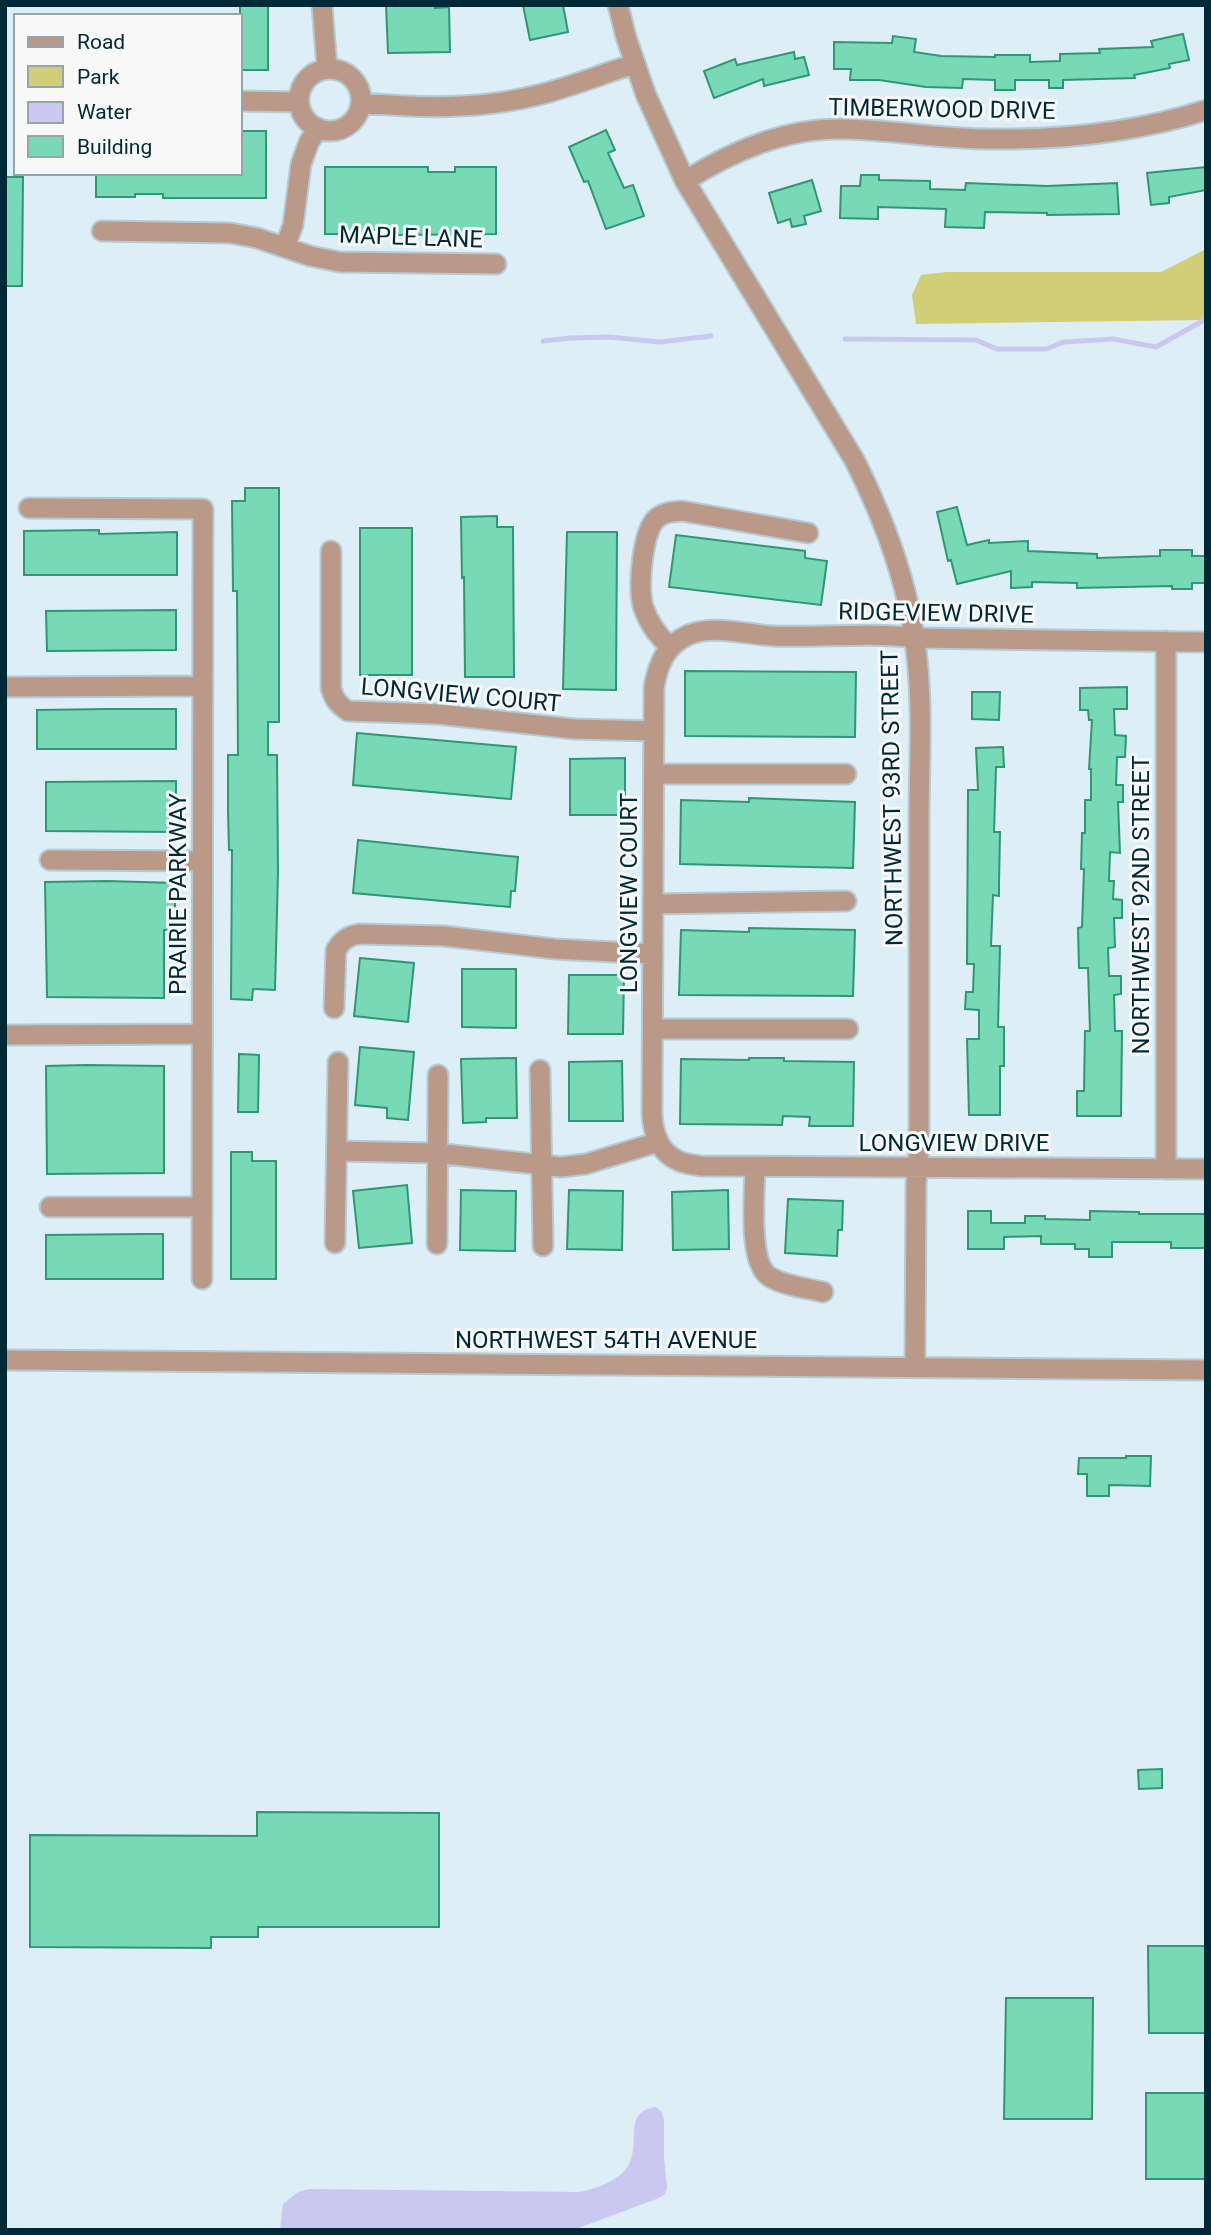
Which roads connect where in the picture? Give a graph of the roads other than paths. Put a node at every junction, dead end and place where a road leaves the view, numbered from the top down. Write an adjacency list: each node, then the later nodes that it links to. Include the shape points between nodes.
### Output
1 (322, 5): 4 (street)
2 (618, 5): 3 (street, NORTHWEST 93RD STREET)
3 (634, 64): 7 (street, via 536,96 491,104); 10 (street, NORTHWEST 93RD STREET)
4 (327, 68): 6 (street, via 303,83); 7 (street, via 338,69 356,81)
5 (242, 101): 6 (street)
6 (299, 102): 9 (street, via 308,122)
7 (362, 103): 9 (street, via 346,127)
8 (1206, 110): 10 (street, TIMBERWOOD DRIVE, via 1127,131 1080,136 990,139 811,131 749,148)
9 (317, 128): 12 (street, via 301,164 293,225)
10 (685, 181): 17 (street, NORTHWEST 93RD STREET, via 875,500 906,594)
11 (102, 231): 12 (street, MAPLE LANE, via 230,233)
12 (285, 247): 13 (street, MAPLE LANE, via 340,262)
13 (496, 264)
14 (29, 508): 21 (street, PRAIRIE PARKWAY, via 203,509)
15 (808, 533): 20 (street, via 682,511 657,517 646,542 641,586 650,623)
16 (331, 551): 23 (street, LONGVIEW COURT, via 331,688 339,705 348,711)
17 (915, 638): 18 (street, RIDGEVIEW DRIVE); 20 (street, RIDGEVIEW DRIVE, via 702,631); 44 (street, NORTHWEST 93RD STREET, via 919,711)
18 (1166, 642): 19 (street, RIDGEVIEW DRIVE); 45 (street, NORTHWEST 92ND STREET)
19 (1206, 642)
20 (670, 647): 23 (street, LONGVIEW COURT, via 657,671)
21 (203, 686): 22 (street); 27 (street, PRAIRIE PARKWAY)
22 (5, 687)
23 (654, 731): 24 (street, LONGVIEW COURT)
24 (654, 774): 25 (street, LONGVIEW COURT); 29 (street, LONGVIEW COURT)
25 (846, 774)
26 (50, 860): 27 (street)
27 (202, 861): 34 (street, PRAIRIE PARKWAY)
28 (846, 901): 29 (street, LONGVIEW COURT)
29 (653, 904): 30 (street, LONGVIEW COURT)
30 (653, 954): 31 (street, LONGVIEW COURT, via 444,936 359,934 341,942 336,950); 32 (street, LONGVIEW COURT)
31 (334, 1007)
32 (653, 1029): 33 (street); 39 (street, LONGVIEW COURT, via 652,1114)
33 (848, 1029)
34 (202, 1034): 35 (street); 48 (street, PRAIRIE PARKWAY)
35 (5, 1035)
36 (338, 1062): 40 (street)
37 (540, 1070): 42 (street)
38 (438, 1075): 41 (street)
39 (658, 1142): 42 (street, via 586,1164); 43 (street, LONGVIEW DRIVE, via 679,1161 701,1166)
40 (337, 1151): 41 (street); 49 (street)
41 (436, 1153): 42 (street); 50 (street)
42 (543, 1165): 51 (street)
43 (755, 1166): 44 (street, LONGVIEW DRIVE); 53 (street, via 755,1248 763,1272 784,1283)
44 (918, 1167): 45 (street, LONGVIEW DRIVE); 55 (street, NORTHWEST 93RD STREET)
45 (1166, 1168): 46 (street, LONGVIEW DRIVE)
46 (1206, 1169)
47 (50, 1207): 48 (street)
48 (202, 1208): 52 (street, PRAIRIE PARKWAY)
49 (335, 1243)
50 (436, 1244)
51 (543, 1246)
52 (202, 1279)
53 (823, 1292)
54 (5, 1360): 55 (street, NORTHWEST 54TH AVENUE)
55 (915, 1366): 56 (street, NORTHWEST 54TH AVENUE)
56 (1206, 1370)

